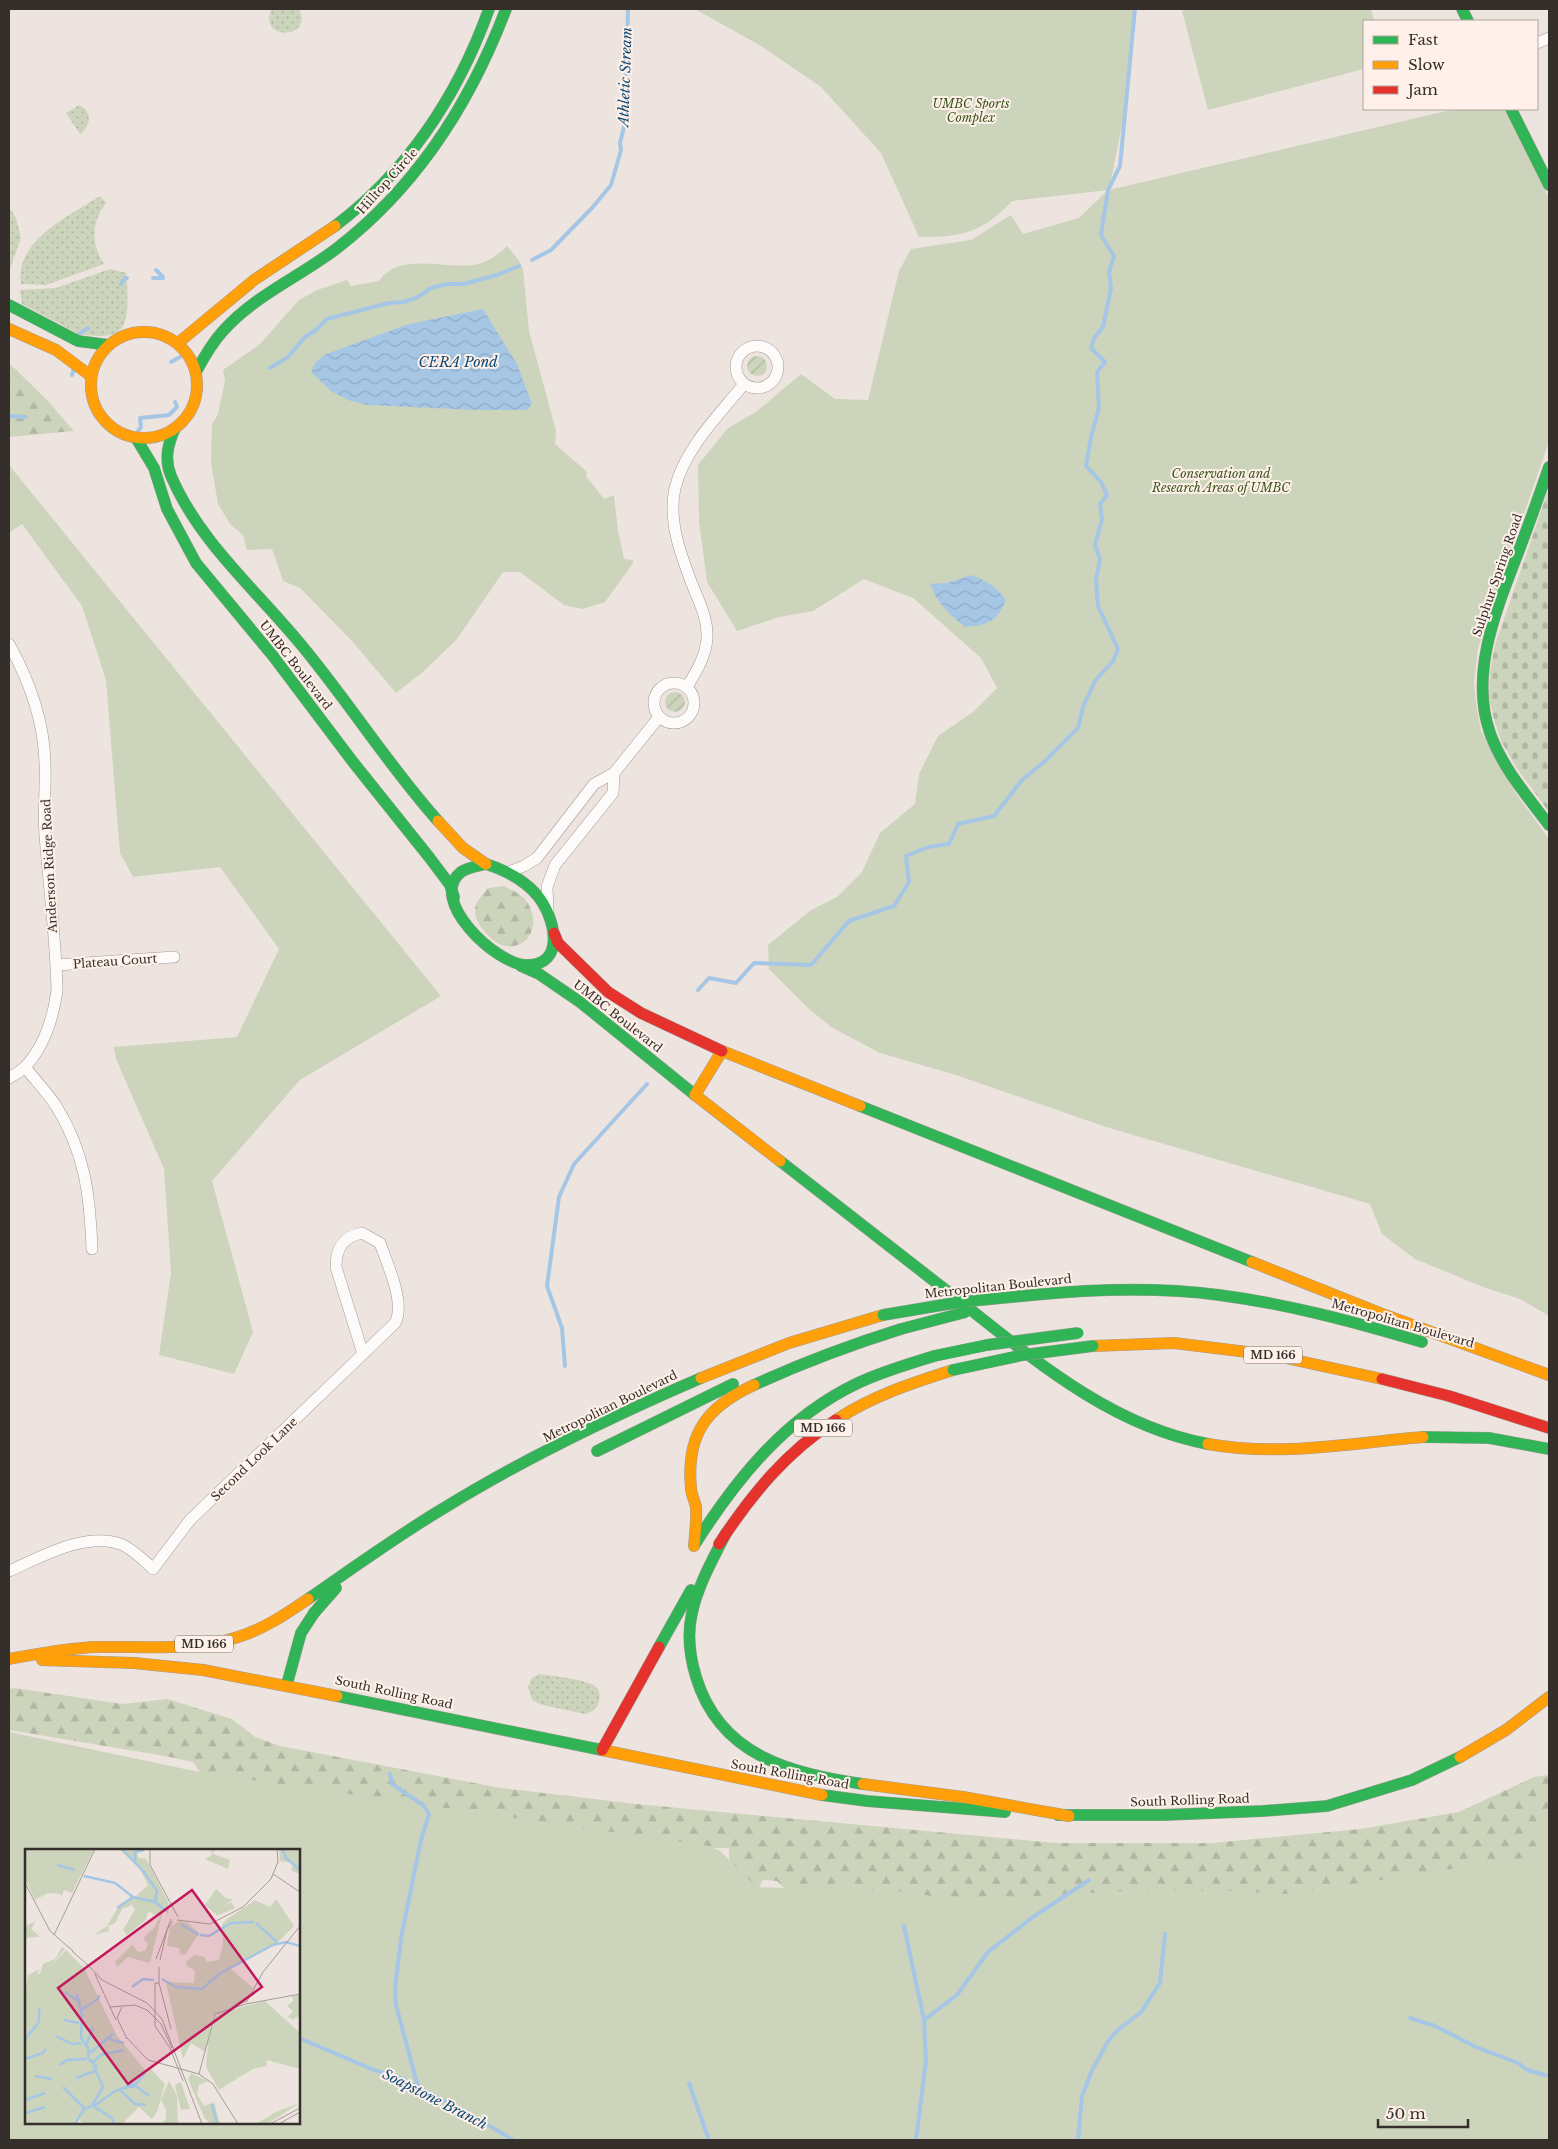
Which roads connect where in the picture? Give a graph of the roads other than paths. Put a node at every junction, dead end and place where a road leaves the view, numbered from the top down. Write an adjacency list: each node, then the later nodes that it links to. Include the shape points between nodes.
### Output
1 (489, 9): 7 (main road, Hilltop Circle, via 460,81 441,114 393,175 342,221 244,287)
2 (506, 9): 9 (main road, Hilltop Circle, via 474,88 453,123 407,183 381,211 335,250 263,296 238,317 212,345)
3 (1512, 110): 4 (main road)
4 (1549, 185)
5 (9, 305): 8 (main road, via 78,341)
6 (9, 329): 10 (main road, via 56,350)
7 (178, 343): 8 (main road, via 160,334 139,331 126,334); 9 (main road, via 190,356)
8 (108, 345): 10 (main road)
9 (196, 372): 12 (main road, via 198,386 194,404)
10 (91, 376): 13 (main road, via 91,393 100,415 121,434)
11 (744, 384): 16 (street, via 700,438 682,469 676,488 672,510 674,529 705,614 707,639 703,656)
12 (175, 428): 13 (main road, via 161,436); 20 (main road, UMBC Boulevard, via 168,446 171,475 186,504 223,558 315,661 423,805 470,854)
13 (136, 438): 22 (main road, UMBC Boulevard, via 154,468 167,509 196,563 429,856)
14 (1549, 467): 19 (main road, Sulphur Spring Road, via 1491,634 1483,669 1482,695 1495,743 1510,771)
15 (9, 644): 26 (street, Anderson Ridge Road, via 32,695 43,738 44,825)
16 (687, 687): 17 (street, via 681,683 667,683 656,692 654,705); 17 (street, via 694,704 689,716 678,723)
17 (660, 717): 18 (street)
18 (614, 773): 21 (street, via 594,784 537,858); 23 (street, via 613,793 554,866 546,887)
19 (1549, 825)
20 (486, 864): 21 (main road); 22 (main road, via 466,868 457,875 453,883)
21 (509, 872): 23 (main road, via 532,889)
22 (454, 897): 27 (main road, via 460,915 483,946 502,959)
23 (548, 912): 24 (main road)
24 (554, 933): 27 (main road, via 554,943 545,960 535,965); 28 (main road, UMBC Boulevard, via 558,943 608,992 642,1013)
25 (174, 957): 26 (street, Plateau Court)
26 (57, 965): 29 (street, Anderson Ridge Road, via 54,1011)
27 (520, 965): 31 (main road, UMBC Boulevard, via 580,1002)
28 (722, 1051): 31 (main road); 38 (main road, UMBC Boulevard, via 1385,1315)
29 (25, 1067): 30 (street, Anderson Ridge Road); 32 (street, via 55,1105 78,1150 90,1203)
30 (9, 1078)
31 (695, 1095): 42 (main road, UMBC Boulevard, via 1052,1373 1098,1404 1139,1424 1175,1437 1255,1450 1451,1436 1494,1438)
32 (92, 1249)
33 (1033, 1295): 34 (main road, bridge); 34 (main road, Metropolitan Boulevard / MD 166, bridge, via 960,1302); 39 (main road, Metropolitan Boulevard / MD 166, via 1077,1290 1176,1291 1278,1304 1377,1329)
34 (892, 1322): 36 (main road, bridge, via 852,1344 750,1387 713,1410 694,1441 690,1460 691,1491 696,1506 694,1546 734,1487 757,1460 809,1414 843,1391 878,1374 934,1356 987,1344); 43 (main road, via 847,1334 799,1353); 45 (main road, Metropolitan Boulevard / MD 166, via 842,1324 643,1403 444,1508)
35 (1156, 1332): 40 (main road, via 1273,1345 1368,1369)
36 (1082, 1333)
37 (363, 1354): 37 (street, Second Look Lane, via 395,1324 400,1305 380,1243 362,1233 351,1235 340,1245 336,1267); 46 (street, Second Look Lane, via 190,1520 153,1569 122,1545 91,1540)
38 (1549, 1375)
39 (1549, 1382)
40 (1449, 1396): 41 (main road, MD 166); 44 (main road, MD 166, bridge, via 1319,1364 1174,1343 1093,1346 996,1358 915,1380 855,1408 822,1428 772,1471)
41 (1549, 1428)
42 (1549, 1449)
43 (597, 1451)
44 (726, 1533): 50 (main road, MD 166); 51 (main road, via 695,1602 690,1624 692,1670 701,1696 716,1719 745,1748 785,1766 854,1782)
45 (375, 1554): 47 (main road, MD 166, via 278,1618 232,1638 189,1646 94,1647 44,1652); 48 (main road, via 334,1589 314,1613 302,1633)
46 (9, 1571)
47 (9, 1660): 48 (main road, South Rolling Road / MD 166, via 170,1664)
48 (287, 1684): 50 (main road, South Rolling Road / MD 166)
49 (1549, 1697): 51 (main road, South Rolling Road, via 1519,1722 1454,1762 1381,1792 1328,1806 1140,1817)
50 (602, 1750): 51 (main road, South Rolling Road, via 744,1781 860,1800)
51 (1069, 1816)

